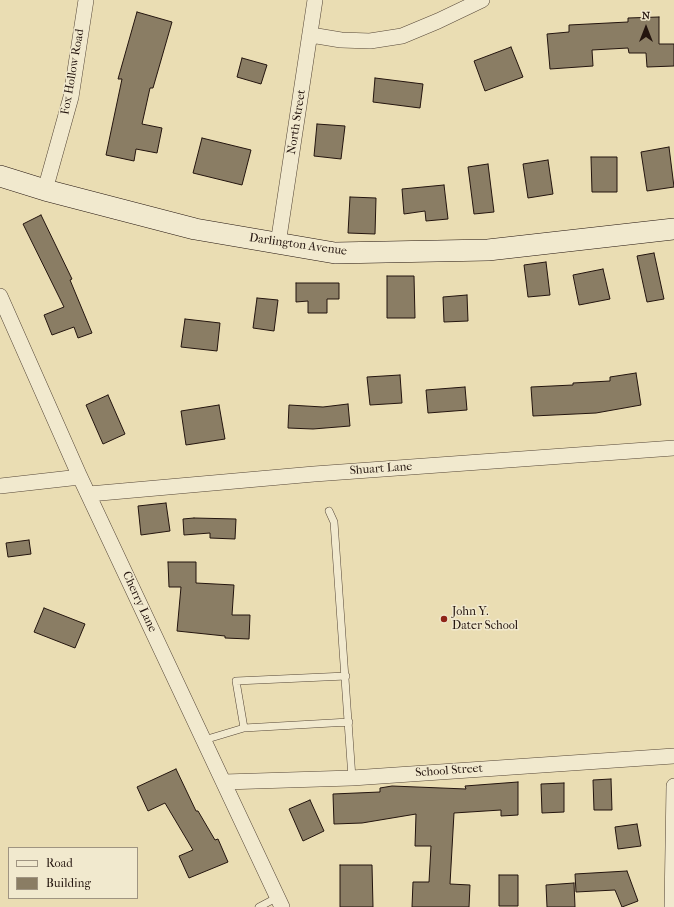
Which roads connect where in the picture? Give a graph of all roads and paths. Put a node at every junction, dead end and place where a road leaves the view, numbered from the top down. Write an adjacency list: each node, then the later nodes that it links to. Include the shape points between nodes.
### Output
1 (86, 0): 6 (street, Fox Hollow Road, via 71,97)
2 (315, 0): 4 (street, North Street)
3 (482, 0): 4 (street, via 402,36 370,41)
4 (311, 35): 8 (street, North Street)
5 (0, 176): 6 (main road, Darlington Avenue)
6 (45, 190): 8 (main road, Darlington Avenue, via 195,229)
7 (674, 229): 8 (main road, Darlington Avenue, via 472,250 335,253)
8 (278, 244)
9 (0, 296): 11 (street, Cherry Lane)
10 (674, 448): 13 (street, Shuart Lane)
11 (80, 477): 12 (street); 13 (street, Cherry Lane)
12 (0, 486)
13 (88, 494): 18 (street, Cherry Lane)
14 (329, 511): 15 (lane, via 334,522)
15 (346, 676): 16 (lane); 17 (lane, via 236,681)
16 (349, 722): 17 (lane); 20 (lane)
17 (244, 728): 18 (lane)
18 (204, 740): 21 (street, Cherry Lane)
19 (674, 756): 20 (street, School Street)
20 (352, 778): 21 (street, School Street)
21 (224, 782): 24 (street, Cherry Lane)
22 (674, 786): 23 (street)
23 (674, 854): 26 (street)
24 (280, 902): 25 (lane)
25 (259, 907)
26 (672, 907)

